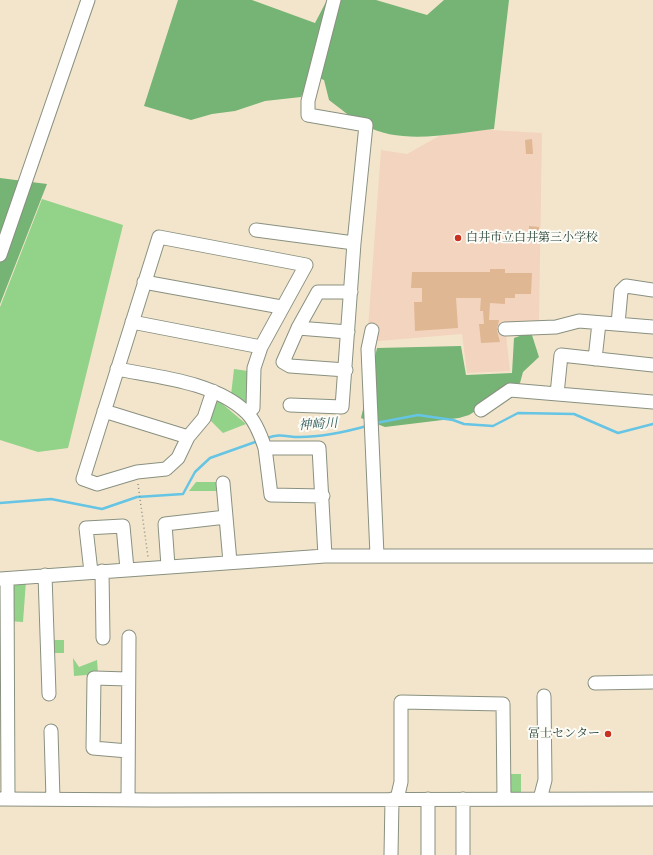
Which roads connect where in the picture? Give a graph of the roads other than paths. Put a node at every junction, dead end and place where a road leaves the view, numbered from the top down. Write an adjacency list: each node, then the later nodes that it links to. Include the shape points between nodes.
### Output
1 (88, 0): 5 (street)
2 (334, 0): 4 (street, via 308,101 308,116 366,125)
3 (256, 230): 4 (street)
4 (354, 243): 8 (street)
5 (0, 255)
6 (144, 282): 9 (street); 9 (street, via 159,237 306,265); 10 (street)
7 (653, 290): 12 (street, via 626,286 621,290)
8 (351, 292): 14 (street, via 318,292); 17 (street)
9 (281, 307): 18 (street)
10 (132, 322): 18 (street); 21 (street)
11 (599, 323): 12 (street); 15 (street, via 579,322 556,328); 19 (street)
12 (618, 324): 13 (street)
13 (653, 327)
14 (298, 328): 17 (street); 22 (street, via 283,362 290,366)
15 (505, 329)
16 (372, 330): 35 (street, via 368,349)
17 (348, 332): 22 (street)
18 (261, 347): 29 (street, via 254,368 253,408)
19 (595, 359): 20 (street); 24 (street, via 561,355)
20 (653, 365)
21 (117, 369): 23 (street); 27 (street)
22 (346, 370): 26 (street, via 342,407)
23 (214, 391): 29 (street); 30 (street, via 204,418)
24 (558, 394): 25 (street); 28 (street, via 510,390)
25 (653, 402)
26 (290, 405)
27 (104, 410): 30 (street); 30 (street, via 83,479 97,484 137,472 166,469 178,458)
28 (481, 410)
29 (248, 413): 31 (street, via 259,430)
30 (188, 438)
31 (265, 448): 33 (street, via 271,496); 33 (street, via 319,448)
32 (223, 483): 34 (street)
33 (323, 496): 36 (street)
34 (226, 517): 38 (street); 39 (street, via 165,524)
35 (377, 555): 36 (street); 37 (street)
36 (325, 556): 38 (street)
37 (653, 556)
38 (230, 562): 39 (street)
39 (168, 566): 40 (street)
40 (127, 569): 41 (street); 41 (street, via 123,526 86,528)
41 (96, 571): 42 (street); 45 (street)
42 (45, 575): 43 (street); 49 (street)
43 (4, 579): 53 (street)
44 (129, 637): 46 (street)
45 (103, 638)
46 (128, 679): 52 (street); 52 (street, via 94,678 93,748)
47 (653, 682): 48 (street)
48 (595, 683)
49 (49, 694)
50 (544, 696): 60 (street, via 545,780)
51 (51, 731): 54 (street)
52 (128, 751): 55 (street)
53 (4, 799): 54 (street)
54 (53, 799): 55 (street)
55 (128, 799): 56 (street)
56 (394, 799): 57 (street); 59 (street, via 401,782 400,699 503,704); 62 (street)
57 (428, 799): 58 (street); 63 (street)
58 (463, 799): 59 (street); 64 (street)
59 (504, 799): 60 (street)
60 (540, 799): 61 (street)
61 (653, 799)
62 (391, 855)
63 (428, 855)
64 (463, 855)

